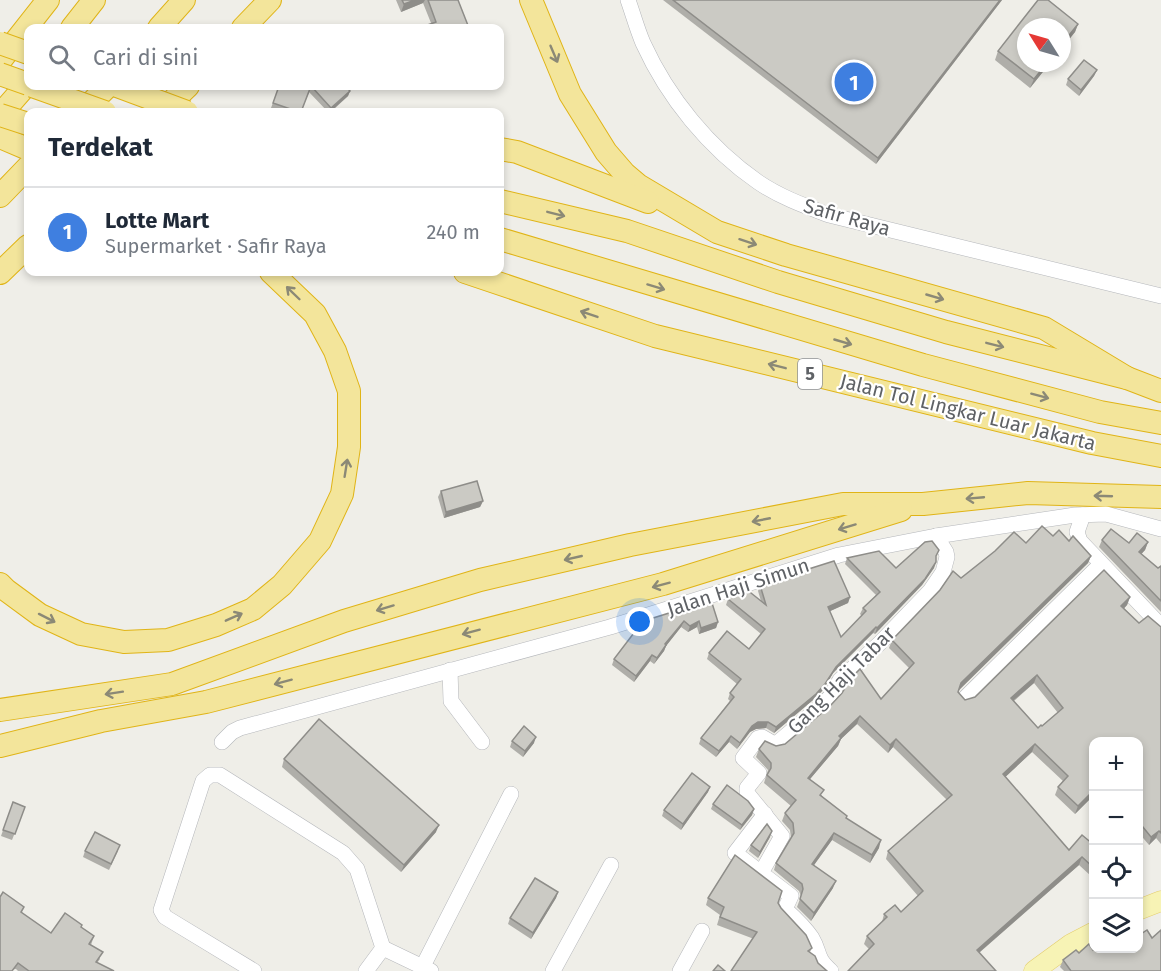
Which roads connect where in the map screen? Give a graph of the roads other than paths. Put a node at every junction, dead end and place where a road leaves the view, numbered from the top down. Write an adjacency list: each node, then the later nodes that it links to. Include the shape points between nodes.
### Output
1 (48, 0): 7 (highway)
2 (94, 0): 8 (highway)
3 (184, 0): 9 (highway)
4 (270, 0): 10 (highway)
5 (531, 0): 34 (highway, one-way to 34, via 570,94 606,152 638,185)
6 (628, 0): 40 (street, Safir Raya, via 643,43 666,84 699,130 759,183 829,215)
7 (29, 24)
8 (75, 24)
9 (163, 24)
10 (247, 24)
11 (24, 30): 14 (highway)
12 (0, 43): 13 (highway, bridge)
13 (24, 52)
14 (0, 61)
15 (0, 74): 16 (highway, bridge)
16 (24, 82)
17 (24, 90): 26 (highway)
18 (46, 90): 23 (highway, bridge)
19 (104, 90): 22 (highway)
20 (128, 90): 25 (highway, bridge)
21 (184, 90): 24 (highway)
22 (86, 108)
23 (94, 108)
24 (165, 108)
25 (176, 108)
26 (0, 115): 27 (highway, bridge)
27 (24, 123)
28 (0, 137): 29 (highway)
29 (24, 147)
30 (504, 150): 34 (highway, via 527,155)
31 (24, 171): 32 (highway)
32 (0, 196)
33 (504, 202): 41 (highway, one-way to 41, via 627,231 778,282 946,332)
34 (694, 220): 41 (highway, one-way to 41, via 717,232 786,255 1044,328)
35 (504, 240): 43 (highway, Jalan Tol Lingkar Luar Jakarta / 5, one-way to 43, via 922,365 1100,412)
36 (24, 250): 37 (highway)
37 (0, 273)
38 (275, 276): 51 (highway, one-way to 38, via 50,620 81,634 124,642 168,640 216,625 253,609 282,585 320,541 342,494 349,447 349,391 335,351 315,314)
39 (477, 276): 44 (highway, Jalan Tol Lingkar Luar Jakarta / 5, one-way to 39, via 1092,443 655,336)
40 (1161, 296)
41 (1127, 378): 42 (highway)
42 (1161, 390)
43 (1161, 423)
44 (1161, 456)
45 (1161, 497): 46 (highway, one-way to 46, via 1028,494)
46 (923, 504): 55 (highway, one-way to 55, via 843,504 630,545 480,580 367,614 172,684); 58 (highway, one-way to 58, via 663,584 206,702 101,721)
47 (1083, 515): 48 (street, Jalan Haji Simun, via 1106,514); 49 (street, Jalan Haji Simun); 50 (street, via 1077,537)
48 (1161, 529)
49 (936, 536): 53 (street, Jalan Haji Simun, via 839,555 610,627); 60 (street, Gang Haji Tabar, via 947,557 943,572 930,591 840,680 820,707 776,744 759,738 744,755 744,760 759,773 747,794)
50 (1101, 564): 52 (street); 54 (street)
51 (0, 584)
52 (1161, 626)
53 (450, 670): 56 (street, Jalan Haji Simun, via 240,728); 57 (street, via 451,701)
54 (965, 698)
55 (0, 710)
56 (222, 742)
57 (482, 742)
58 (0, 746)
59 (511, 794): 69 (street)
60 (765, 814): 62 (street, Gang Haji Tabar, via 782,836); 62 (street, via 735,853)
61 (611, 865): 72 (street)
62 (761, 873): 68 (street, via 791,896 782,910 803,925)
63 (1161, 901): 64 (main road)
64 (1143, 908)
65 (702, 932): 73 (street)
66 (1089, 935): 74 (main road)
67 (383, 948): 69 (street); 70 (street, via 352,862 213,774 203,781 160,910 165,917); 71 (street)
68 (826, 967)
69 (426, 969)
70 (254, 971)
71 (366, 971)
72 (553, 971)
73 (680, 971)
74 (1034, 971)

